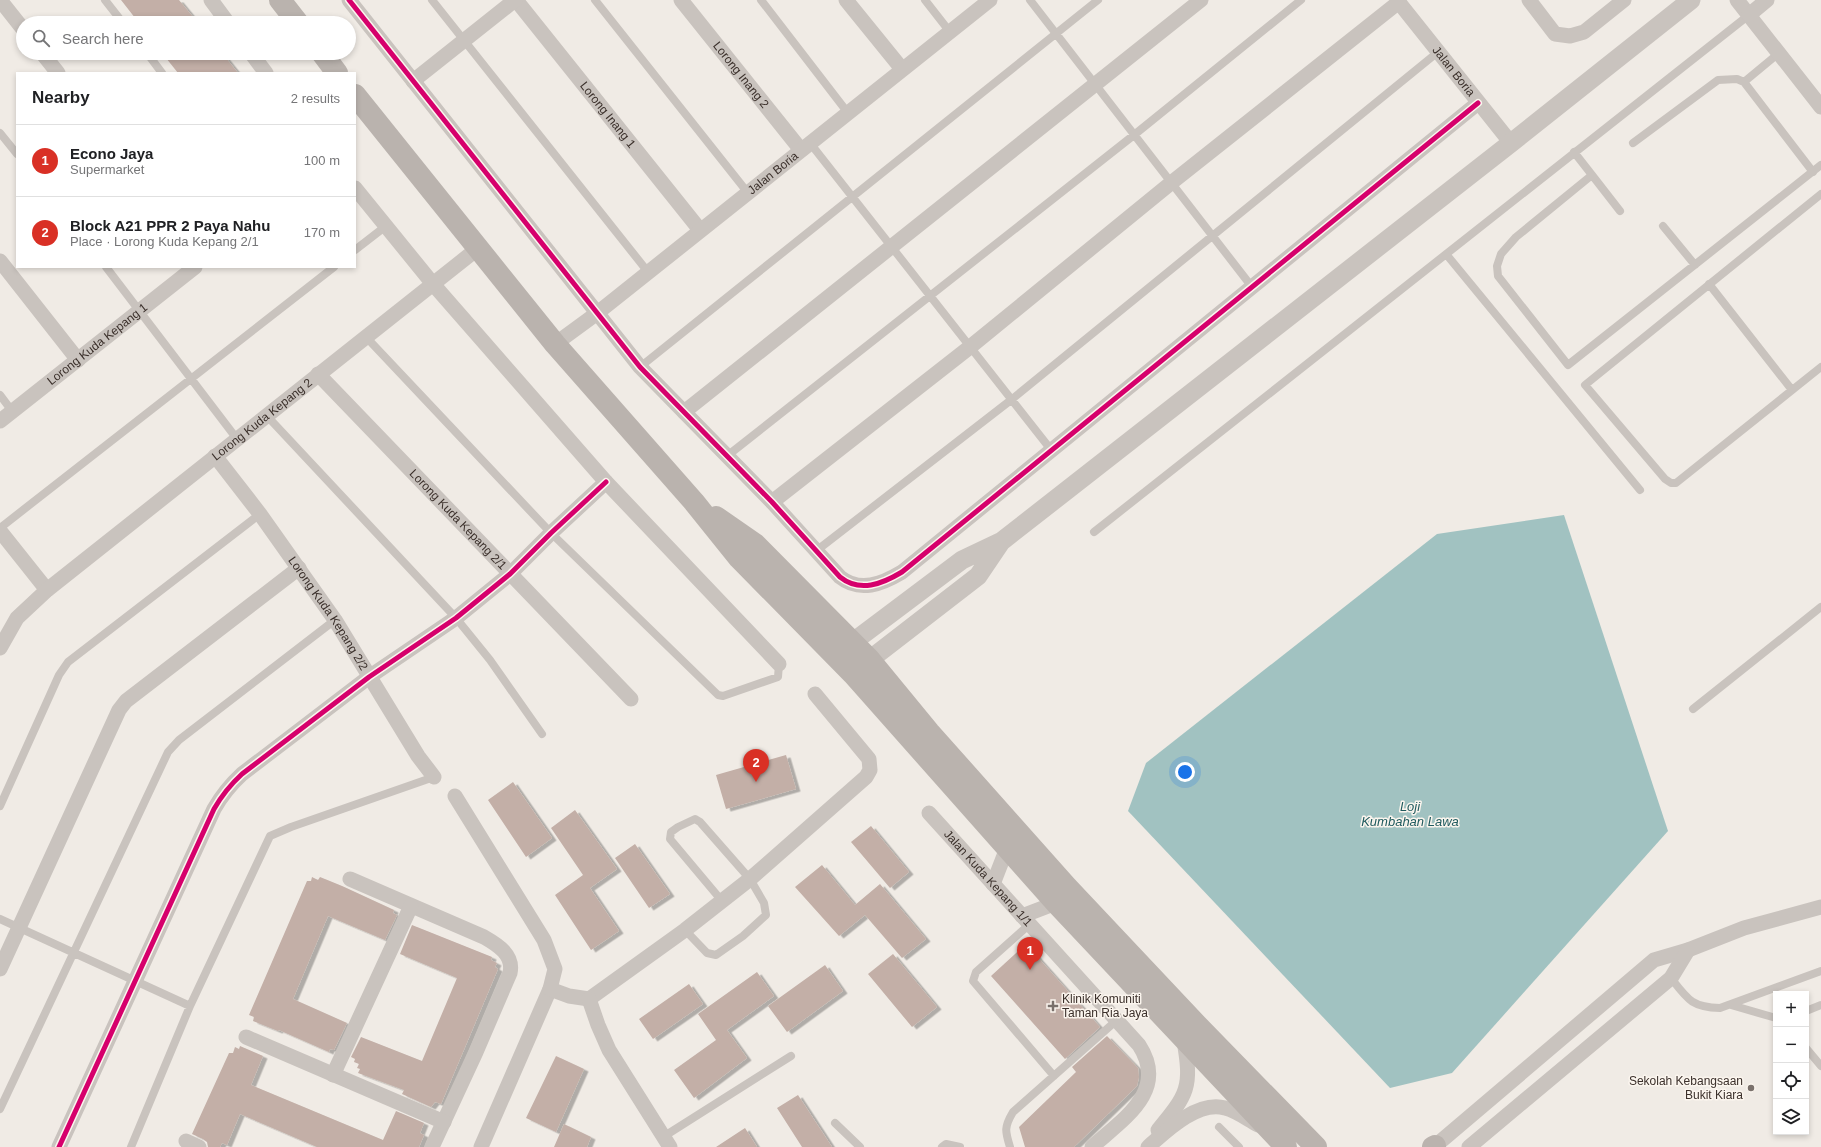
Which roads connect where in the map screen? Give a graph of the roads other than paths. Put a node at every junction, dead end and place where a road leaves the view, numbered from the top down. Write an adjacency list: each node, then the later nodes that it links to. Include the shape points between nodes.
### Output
1 (0, 0): 28 (street)
2 (105, 0): 25 (lane)
3 (211, 0): 26 (street)
4 (280, 0): 27 (main road)
5 (349, 0): 43 (street)
6 (432, 0): 31 (lane)
7 (515, 0): 31 (street); 68 (street, Lorong Inang 1)
8 (595, 0): 62 (lane)
9 (681, 0): 54 (street, Lorong Inang 2)
10 (761, 0): 49 (lane)
11 (846, 0): 38 (street)
12 (925, 0): 29 (lane)
13 (990, 0): 29 (street, Jalan Boria)
14 (1030, 0): 30 (lane)
15 (1098, 0): 30 (lane)
16 (1201, 0): 45 (street)
17 (1301, 0): 51 (lane)
18 (1529, 0): 23 (street, via 1555,34 1570,36 1584,32)
19 (1691, 0): 52 (street)
20 (1737, 0): 24 (street)
21 (1767, 0): 24 (street)
22 (1398, 1): 32 (street, Jalan Boria); 60 (street)
23 (1615, 3)
24 (1748, 14): 33 (street); 55 (lane)
25 (118, 16)
26 (223, 16)
27 (293, 16)
28 (16, 20)
29 (950, 32): 38 (street, Jalan Boria)
30 (1056, 34): 45 (lane); 64 (lane)
31 (464, 41): 43 (street); 79 (lane)
32 (1438, 52): 47 (street, Jalan Boria); 69 (lane)
33 (1779, 53): 44 (lane); 48 (street)
34 (48, 60): 39 (street)
35 (152, 60): 40 (lane)
36 (256, 60): 41 (street)
37 (328, 60): 42 (main road)
38 (902, 70): 49 (street, Jalan Boria)
39 (57, 72)
40 (161, 72)
41 (265, 72)
42 (337, 72)
43 (413, 81): 85 (street)
44 (1744, 82): 53 (lane, via 1737,79 1718,80); 58 (lane)
45 (1095, 85): 51 (lane); 70 (street)
46 (356, 96): 72 (main road)
47 (1478, 103): 52 (street, Jalan Boria); 82 (street)
48 (1821, 107)
49 (848, 113): 54 (street, Jalan Boria)
50 (0, 133): 56 (lane)
51 (1134, 135): 60 (lane); 83 (lane)
52 (1511, 143): 112 (street)
53 (1633, 143)
54 (806, 147): 62 (street, Jalan Boria); 64 (lane)
55 (1574, 152): 59 (lane); 73 (lane)
56 (16, 153)
57 (1821, 166): 58 (lane)
58 (1812, 172): 75 (lane)
59 (1592, 175): 65 (lane); 75 (lane, via 1516,236 1501,254 1498,266 1498,276 1568,365)
60 (1171, 183): 69 (lane); 88 (street)
61 (356, 189): 66 (street)
62 (748, 193): 68 (street, Jalan Boria)
63 (1821, 194): 81 (lane)
64 (852, 196): 70 (lane); 90 (lane)
65 (1620, 211)
66 (386, 226): 71 (lane); 80 (street)
67 (1663, 226): 75 (lane)
68 (700, 230): 79 (street, Jalan Boria)
69 (1213, 236): 82 (lane); 96 (lane)
70 (892, 247): 83 (lane); 98 (street)
71 (356, 249)
72 (477, 249): 80 (street, Lorong Kuda Kepang 2); 87 (main road)
73 (1446, 254): 106 (lane); 110 (lane)
74 (0, 261): 89 (street)
75 (1695, 265)
76 (107, 268): 84 (lane)
77 (194, 268): 84 (street, Lorong Kuda Kepang 1)
78 (333, 268): 93 (lane)
79 (648, 272): 85 (street, Jalan Boria)
80 (433, 284): 86 (street, Lorong Kuda Kepang 2); 105 (street)
81 (1709, 284): 94 (lane); 94 (lane, via 1585,385 1671,483 1676,483)
82 (1252, 287): 102 (street)
83 (930, 296): 88 (lane); 104 (lane)
84 (140, 310): 89 (street, Lorong Kuda Kepang 1); 93 (lane)
85 (596, 314): 87 (street, Jalan Boria); 90 (street)
86 (366, 337): 92 (street, Lorong Kuda Kepang 2); 111 (lane)
87 (555, 344): 121 (main road, via 694,502 755,544)
88 (970, 347): 96 (lane); 107 (street)
89 (78, 360): 97 (street, Lorong Kuda Kepang 1)
90 (640, 367): 98 (street)
91 (1821, 367): 94 (lane)
92 (318, 374): 99 (street, Lorong Kuda Kepang 2); 115 (street, Lorong Kuda Kepang 2/1)
93 (191, 379): 101 (lane); 109 (lane)
94 (1792, 390)
95 (0, 395): 97 (lane)
96 (1011, 400): 102 (lane); 113 (lane)
97 (12, 411): 100 (street, Lorong Kuda Kepang 1)
98 (684, 412): 104 (street)
99 (267, 416): 101 (street, Lorong Kuda Kepang 2); 118 (lane)
100 (0, 421)
101 (237, 439): 103 (street, Lorong Kuda Kepang 2)
102 (1052, 451): 113 (street, via 893,578 865,586 848,584)
103 (215, 456): 108 (street, Lorong Kuda Kepang 2/2); 116 (street, Lorong Kuda Kepang 2)
104 (727, 456): 107 (street)
105 (606, 482): 111 (street); 123 (street)
106 (1640, 490)
107 (772, 502): 113 (street)
108 (260, 514): 114 (street, Lorong Kuda Kepang 2/2); 132 (lane, via 68,662 59,674)
109 (0, 530): 116 (street)
110 (1094, 532)
111 (551, 533): 115 (street); 123 (lane, via 718,696 778,677)
112 (1002, 541): 121 (street, via 962,560); 122 (street, via 978,576)
113 (816, 551)
114 (299, 568): 119 (street, Lorong Kuda Kepang 2/2); 144 (street, via 126,701 119,710)
115 (510, 574): 118 (street); 127 (street, Lorong Kuda Kepang 2/1)
116 (47, 590): 120 (street, Lorong Kuda Kepang 2, via 23,610)
117 (1821, 607): 128 (lane)
118 (456, 618): 125 (street); 129 (lane, via 490,660)
119 (335, 620): 125 (street, Lorong Kuda Kepang 2/2); 147 (lane, via 172,746)
120 (0, 648)
121 (844, 649): 122 (main road); 124 (main road)
122 (869, 659): 124 (street); 185 (main road, via 1067,887)
123 (780, 664)
124 (853, 674): 134 (main road)
125 (369, 677): 130 (street, Lorong Kuda Kepang 2/2); 151 (street, via 242,774 220,797)
126 (815, 694): 136 (street, via 869,759 870,770 866,777)
127 (631, 699)
128 (1693, 709)
129 (542, 734)
130 (434, 777): 156 (lane, via 270,836)
131 (455, 796): 152 (street, via 544,940 555,969)
132 (0, 806)
133 (929, 813): 137 (street, Jalan Kuda Kepang 1/1)
134 (1007, 848): 137 (street); 139 (main road)
135 (350, 879): 140 (street)
136 (750, 879): 138 (street); 138 (lane, via 695,819 671,832 670,838); 145 (lane, via 764,903 766,915 743,936 716,955 707,953)
137 (993, 884): 143 (street, Jalan Kuda Kepang 1/1)
138 (722, 901): 145 (street)
139 (1056, 903): 143 (street); 161 (main road)
140 (411, 906): 165 (street); 168 (street, via 498,945 506,953 511,966)
141 (1821, 907): 146 (street, via 1744,928)
142 (0, 919): 144 (lane)
143 (1026, 920): 159 (street, Jalan Kuda Kepang 1/1); 166 (lane, via 976,972 973,981)
144 (19, 928): 147 (lane); 148 (street)
145 (685, 930): 153 (street)
146 (1688, 950): 150 (street); 186 (street, via 1654,960)
147 (72, 952): 151 (lane); 167 (lane)
148 (0, 969)
149 (1821, 970): 154 (lane)
150 (1671, 978): 154 (lane, via 1693,1003 1703,1007 1720,1008); 187 (street)
151 (135, 981): 156 (lane); 173 (street)
152 (550, 990): 153 (street); 176 (street)
153 (589, 999): 172 (street, via 609,1050)
154 (1732, 1005): 158 (lane)
155 (1821, 1005): 157 (lane)
156 (190, 1006): 174 (lane)
157 (1809, 1010)
158 (1773, 1017)
159 (1116, 1020): 166 (lane); 181 (street, Jalan Kuda Kepang 1/1, via 1145,1054 1150,1078 1144,1096 1134,1109)
160 (246, 1037): 165 (street)
161 (1184, 1041): 171 (main road); 182 (street, via 1188,1062 1186,1090 1179,1105)
162 (1809, 1052): 164 (lane)
163 (791, 1056): 172 (lane)
164 (1821, 1066)
165 (333, 1075): 168 (street)
166 (1054, 1076): 180 (lane, via 1013,1112 1006,1123 1005,1132)
167 (0, 1109)
168 (444, 1122): 175 (street)
169 (835, 1123): 177 (lane)
170 (1219, 1127): 184 (lane)
171 (1281, 1142): 183 (street, via 1235,1111 1210,1106 1189,1115)
172 (665, 1143)
173 (59, 1147)
174 (131, 1147)
175 (432, 1147)
176 (481, 1147)
177 (860, 1147)
178 (942, 1147): 179 (lane, via 946,1144)
179 (960, 1147)
180 (1010, 1147)
181 (1092, 1147)
182 (1143, 1147)
183 (1148, 1147)
184 (1239, 1147)
185 (1316, 1147)
186 (1434, 1147)
187 (1468, 1147)

